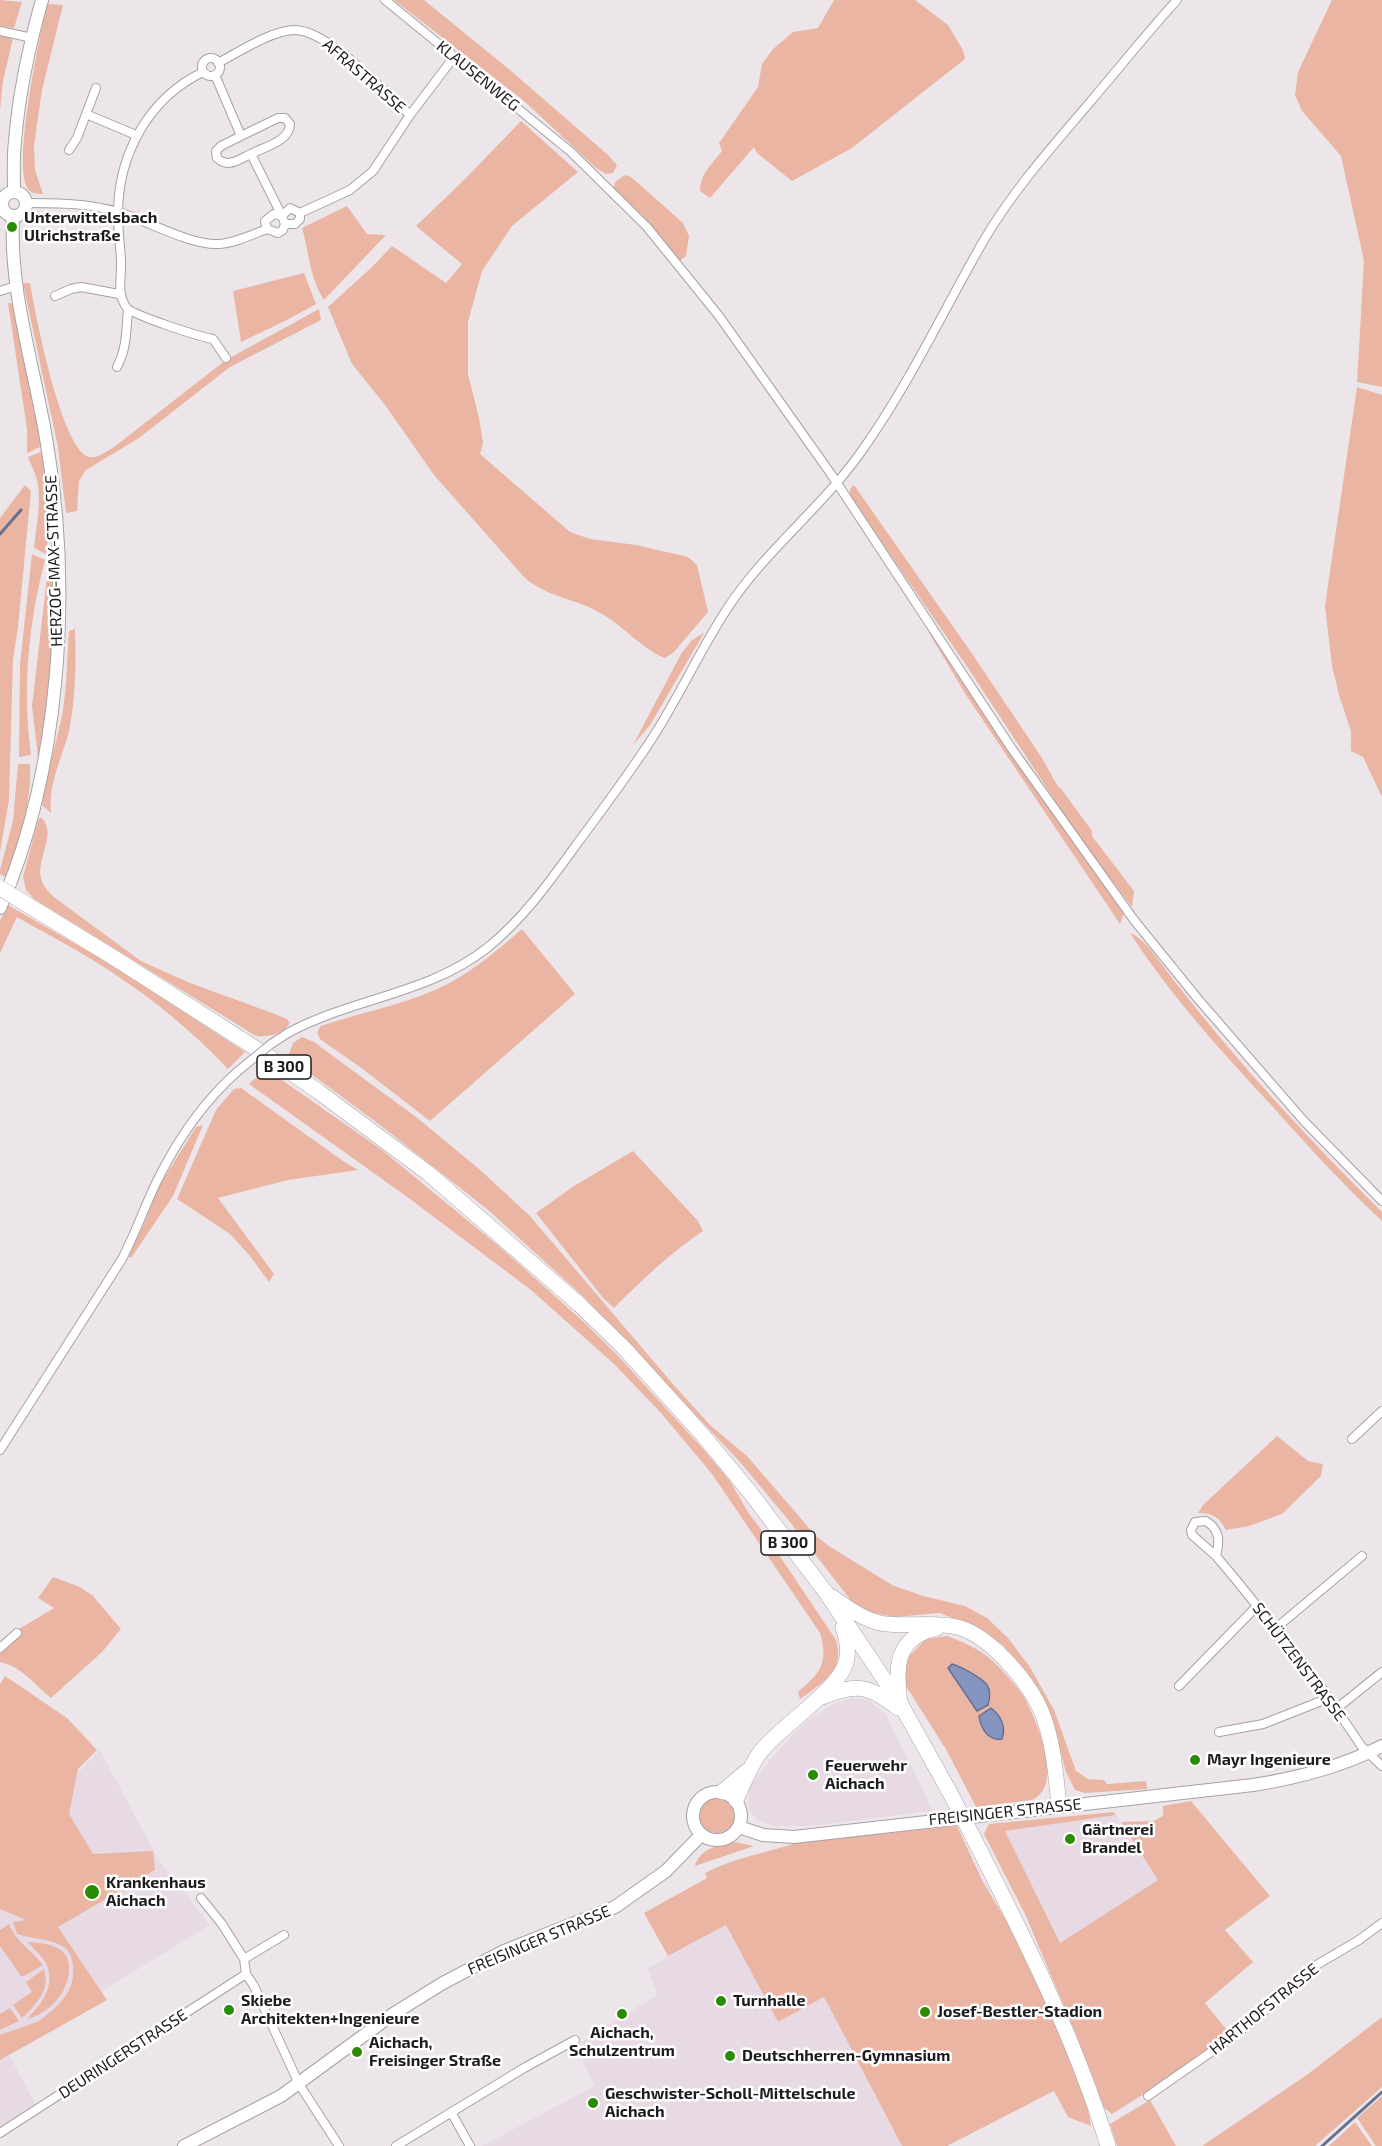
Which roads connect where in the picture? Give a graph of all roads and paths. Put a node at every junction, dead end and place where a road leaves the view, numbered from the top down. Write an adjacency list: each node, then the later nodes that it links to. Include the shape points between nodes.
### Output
1 (42, 0): 5 (main road)
2 (385, 0): 6 (street, KLAUSENWEG)
3 (1177, 0): 32 (street, via 1048,150 1005,207 921,358 861,453)
4 (0, 31): 5 (street)
5 (32, 38): 17 (main road, via 15,142)
6 (454, 57): 12 (street); 32 (street, KLAUSENWEG, via 571,152 647,227 719,316)
7 (219, 63): 8 (street, AFRASTRASSE, via 211,58 206,60); 9 (street); 12 (street, AFRASTRASSE, via 279,33 308,32 333,46)
8 (202, 72): 9 (street); 13 (street, AFRASTRASSE, via 166,96)
9 (215, 75): 14 (street)
10 (96, 88): 11 (street)
11 (86, 114): 13 (street); 15 (street)
12 (410, 115): 21 (street, via 363,181)
13 (136, 135): 20 (street, AFRASTRASSE)
14 (241, 136): 16 (street, via 221,146 216,151 217,158 230,164); 16 (street, via 278,118 285,118 290,124 286,137)
15 (69, 150)
16 (251, 154): 23 (street)
17 (14, 192): 18 (main road); 19 (main road, via 23,196)
18 (1, 203): 22 (main road, via 4,211)
19 (26, 203): 20 (street, via 94,206); 22 (main road, via 21,214)
20 (118, 212): 24 (street, via 202,243 236,241); 27 (street, AFRASTRASSE, via 122,278)
21 (300, 213): 23 (street, via 290,208); 23 (street, via 295,224)
22 (13, 216): 25 (main road, HERZOG-MAX-STRASSE)
23 (283, 220): 24 (street, via 283,230 278,233); 24 (street, via 274,214 266,220)
24 (267, 229)
25 (16, 286): 26 (street); 34 (main road, HERZOG-MAX-STRASSE, via 48,447 55,502 59,603 53,707 39,785 12,881)
26 (0, 291)
27 (119, 294): 28 (street, via 81,287); 29 (street)
28 (55, 296)
29 (128, 310): 30 (street, via 182,332 213,339); 31 (street, via 127,339)
30 (226, 358)
31 (117, 367)
32 (837, 483): 35 (street, KLAUSENWEG, via 1012,749 1134,920 1303,1120); 38 (street, bridge, via 741,588 639,759 555,874 508,930 468,961 433,980 343,1009 288,1033 238,1071 214,1096 180,1142 122,1259)
33 (0, 888): 41 (highway, B 300, bridge, via 266,1055 374,1132 480,1217 624,1348 749,1491)
34 (0, 908)
35 (1382, 1201)
36 (1382, 1411): 37 (street)
37 (1352, 1440)
38 (0, 1450)
39 (1216, 1556): 42 (street, SCHÜTZENSTRASSE)
40 (1362, 1556): 45 (street)
41 (827, 1594): 43 (highway, B 300); 44 (highway, via 882,1624)
42 (1257, 1606): 45 (street, SCHÜTZENSTRASSE); 49 (street)
43 (840, 1615): 51 (highway, via 848,1647 846,1663 837,1679); 52 (highway, B 300)
44 (949, 1626): 52 (highway, via 921,1633 898,1660); 61 (highway, via 976,1636 998,1652 1039,1706 1053,1749)
45 (1276, 1628): 50 (street, SCHÜTZENSTRASSE)
46 (17, 1633): 47 (street)
47 (0, 1648)
48 (1382, 1672): 53 (street)
49 (1179, 1686)
50 (1329, 1698): 53 (street, SCHÜTZENSTRASSE); 54 (street, via 1263,1724)
51 (816, 1700): 52 (highway, via 849,1688 864,1688); 58 (highway, via 775,1735)
52 (904, 1709): 74 (highway, B 300, bridge, via 1016,1920 1070,2041)
53 (1336, 1709): 56 (street, SCHÜTZENSTRASSE)
54 (1219, 1732)
55 (1382, 1746): 56 (main road, FREISINGER STRASSE)
56 (1368, 1753): 57 (street, SCHÜTZENSTRASSE); 61 (main road, FREISINGER STRASSE, via 1326,1770 1253,1785)
57 (1382, 1766)
58 (749, 1769): 59 (highway); 60 (highway)
59 (722, 1792): 60 (main road); 63 (main road, via 706,1794 696,1804 693,1819)
60 (736, 1800): 62 (main road, via 742,1814)
61 (1059, 1806): 62 (main road, FREISINGER STRASSE, via 795,1836 763,1835)
62 (739, 1827): 63 (main road, via 723,1840)
63 (702, 1834): 70 (main road, FREISINGER STRASSE, via 666,1871 623,1902 504,1952 443,1983 393,2014)
64 (201, 1899): 67 (street)
65 (1382, 1923): 71 (street, HARTHOFSTRASSE, via 1308,1970 1234,2036)
66 (284, 1935): 67 (street)
67 (244, 1959): 68 (street)
68 (246, 1974): 70 (street); 73 (street, DEURINGERSTRASSE)
69 (575, 2040): 72 (street)
70 (299, 2084): 75 (main road, FREISINGER STRASSE); 76 (street)
71 (1148, 2096)
72 (452, 2112): 77 (street); 78 (street)
73 (0, 2133)
74 (1108, 2144)
75 (184, 2146)
76 (339, 2146)
77 (396, 2146)
78 (470, 2146)

